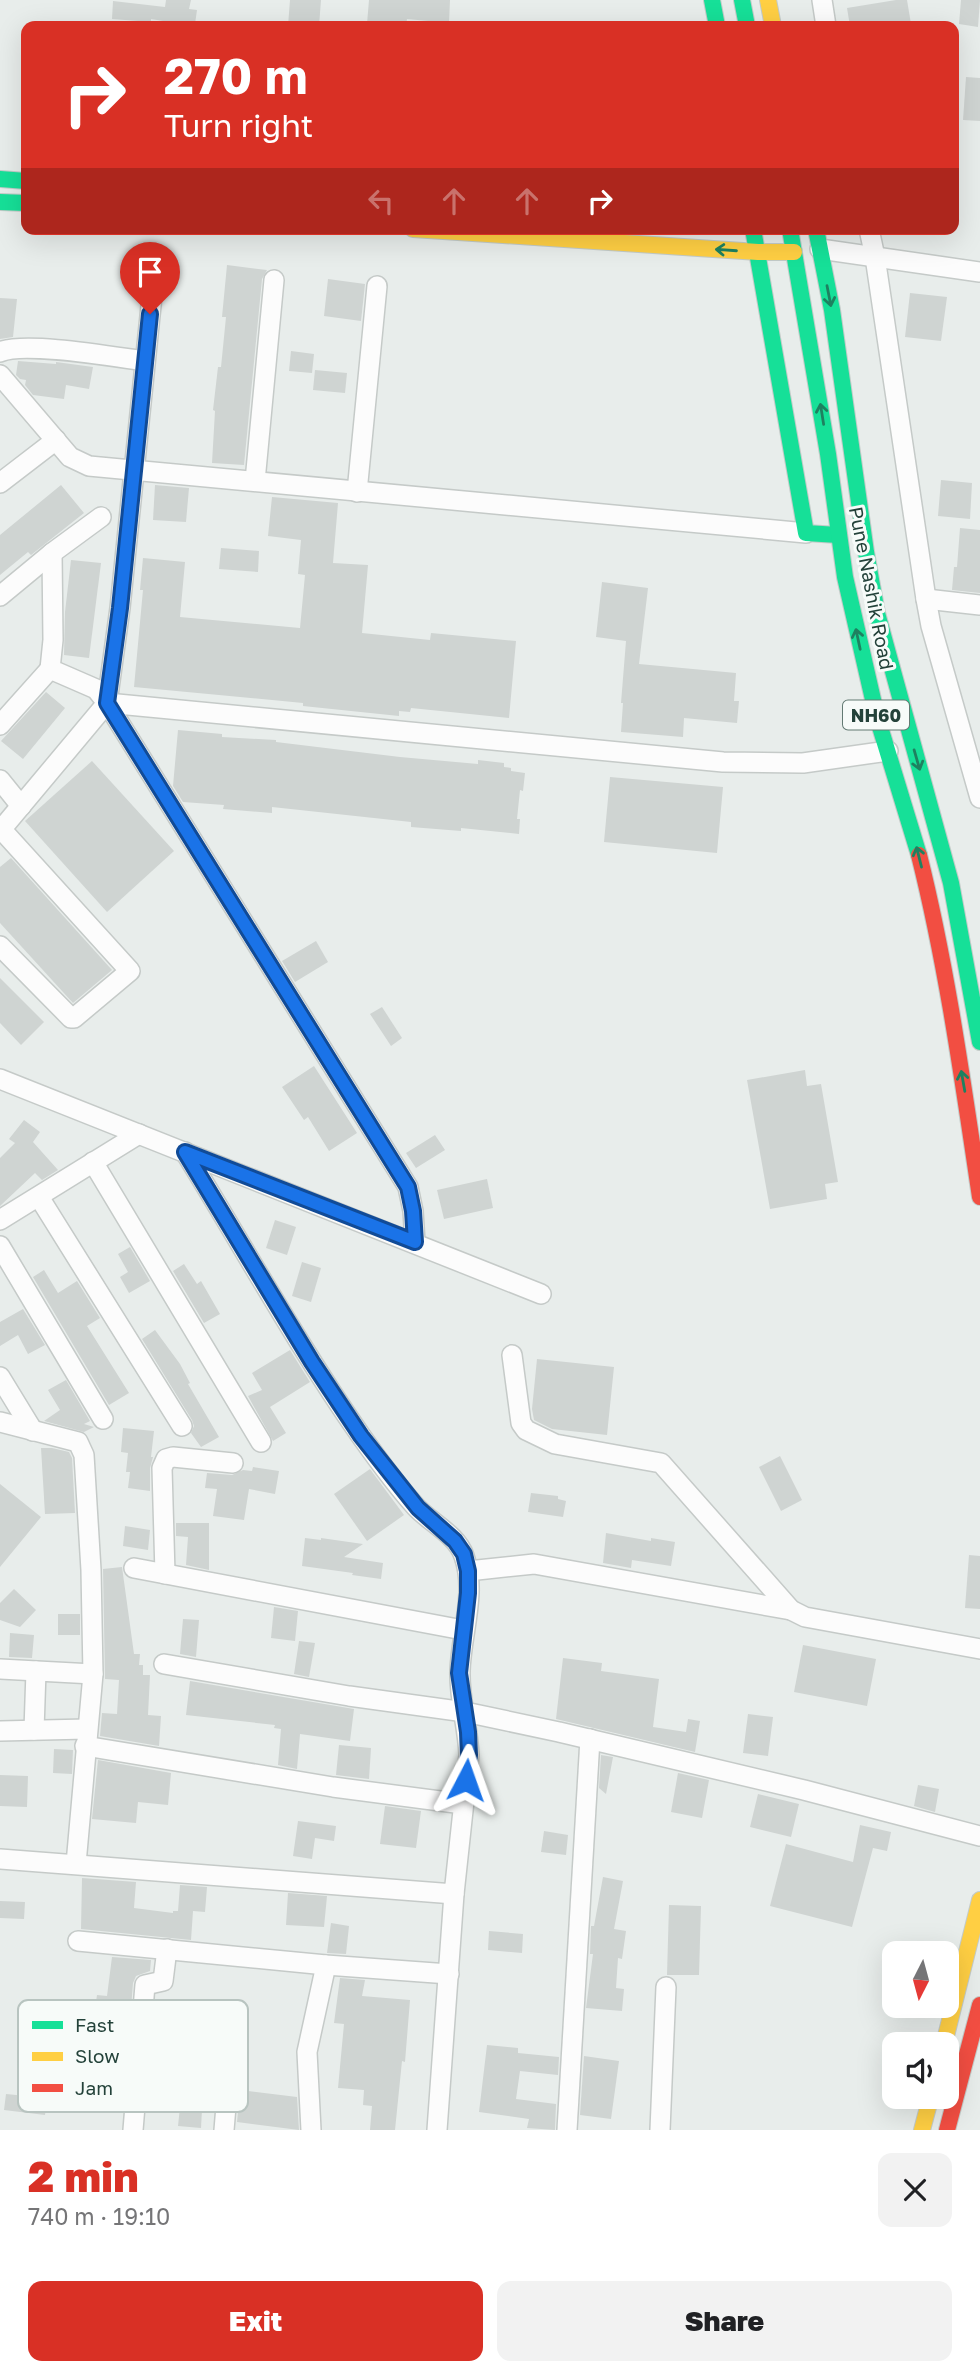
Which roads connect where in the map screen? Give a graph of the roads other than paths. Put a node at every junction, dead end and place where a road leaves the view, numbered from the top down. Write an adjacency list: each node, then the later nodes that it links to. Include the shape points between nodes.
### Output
1 (711, 0): 5 (main road)
2 (742, 0): 6 (main road)
3 (768, 0): 7 (main road)
4 (822, 0): 8 (street)
5 (716, 21)
6 (746, 21)
7 (772, 21)
8 (825, 21)
9 (0, 179): 10 (main road)
10 (21, 181)
11 (0, 202): 12 (main road)
12 (21, 204)
13 (503, 235): 18 (main road, one-way to 13)
14 (754, 235): 18 (main road)
15 (791, 235): 19 (main road, Pune Nashik Road / NH60)
16 (870, 235): 20 (street)
17 (818, 239): 20 (street); 49 (main road, Pune Nashik Road / NH60, one-way to 49, via 877,613 951,883)
18 (758, 252): 19 (main road); 34 (main road)
19 (794, 252): 35 (main road, Pune Nashik Road / NH60, one-way to 19)
20 (875, 257): 22 (street); 38 (street)
21 (155, 267): 26 (street)
22 (980, 272)
23 (274, 280): 30 (street)
24 (377, 286): 32 (street)
25 (0, 352): 26 (street, via 29,348)
26 (145, 361): 29 (street)
27 (2, 379): 28 (street)
28 (55, 440): 29 (street, via 77,462); 31 (street)
29 (134, 470): 30 (street); 41 (street)
30 (254, 481): 32 (street)
31 (0, 483)
32 (357, 492): 34 (street)
33 (101, 517): 36 (street)
34 (806, 533): 35 (main road)
35 (838, 535): 43 (main road, Pune Nashik Road / NH60, one-way to 35, via 861,654)
36 (52, 553): 37 (street); 40 (street)
37 (0, 596)
38 (926, 599): 39 (street); 45 (street)
39 (980, 605)
40 (50, 669): 41 (street, via 96,689); 42 (street)
41 (107, 703): 43 (street, via 723,762 803,764); 46 (street); 57 (street, via 408,1187)
42 (0, 725)
43 (888, 751): 54 (main road, Pune Nashik Road / NH60, one-way to 43, via 930,900)
44 (0, 780): 46 (street)
45 (980, 798)
46 (21, 806): 47 (street)
47 (1, 830): 48 (street, via 130,971 71,1018)
48 (0, 946)
49 (980, 1042)
50 (0, 1079): 51 (street)
51 (139, 1134): 52 (street); 53 (street)
52 (185, 1152): 57 (street); 69 (street, via 361,1436 418,1508 455,1541)
53 (93, 1162): 55 (street); 66 (street)
54 (980, 1197)
55 (38, 1198): 56 (street); 64 (street)
56 (0, 1220)
57 (415, 1242): 59 (street)
58 (0, 1246): 62 (street)
59 (541, 1294)
60 (512, 1355): 71 (street, via 521,1423 526,1430 555,1444 662,1463)
61 (0, 1377): 65 (street)
62 (103, 1419)
63 (0, 1422): 65 (street)
64 (182, 1426)
65 (33, 1431): 77 (street, via 78,1442 84,1455)
66 (261, 1442)
67 (233, 1463): 70 (street, via 166,1460 162,1468)
68 (134, 1568): 70 (street)
69 (468, 1571): 71 (street, via 534,1564); 72 (street)
70 (165, 1574): 72 (street)
71 (791, 1610): 73 (street, via 805,1617)
72 (463, 1630): 78 (street, via 459,1673)
73 (980, 1649)
74 (164, 1664): 78 (street)
75 (0, 1669): 76 (street)
76 (36, 1671): 77 (street); 79 (street)
77 (93, 1674): 81 (street)
78 (465, 1712): 82 (street); 83 (street, via 469,1755)
79 (34, 1730): 80 (street); 81 (street)
80 (0, 1731)
81 (86, 1737): 83 (street, via 333,1787); 86 (street)
82 (590, 1739): 84 (street); 105 (street)
83 (463, 1804): 87 (street)
84 (980, 1836)
85 (0, 1859): 86 (street)
86 (76, 1864): 87 (street)
87 (454, 1894): 92 (street)
88 (980, 1900): 96 (main road)
89 (78, 1941): 90 (street)
90 (167, 1949): 91 (street); 94 (street, via 163,1981 145,1985)
91 (326, 1965): 92 (street); 103 (street, via 307,2052)
92 (449, 1974): 104 (street)
93 (666, 1987): 106 (street)
94 (144, 2000)
95 (980, 2004): 108 (main road)
96 (947, 2032)
97 (928, 2109): 107 (main road)
98 (134, 2112): 100 (street)
99 (226, 2112): 102 (street)
100 (133, 2130): 101 (street)
101 (140, 2130)
102 (224, 2130)
103 (311, 2130)
104 (437, 2130)
105 (567, 2130)
106 (660, 2130)
107 (922, 2130)
108 (947, 2130)

